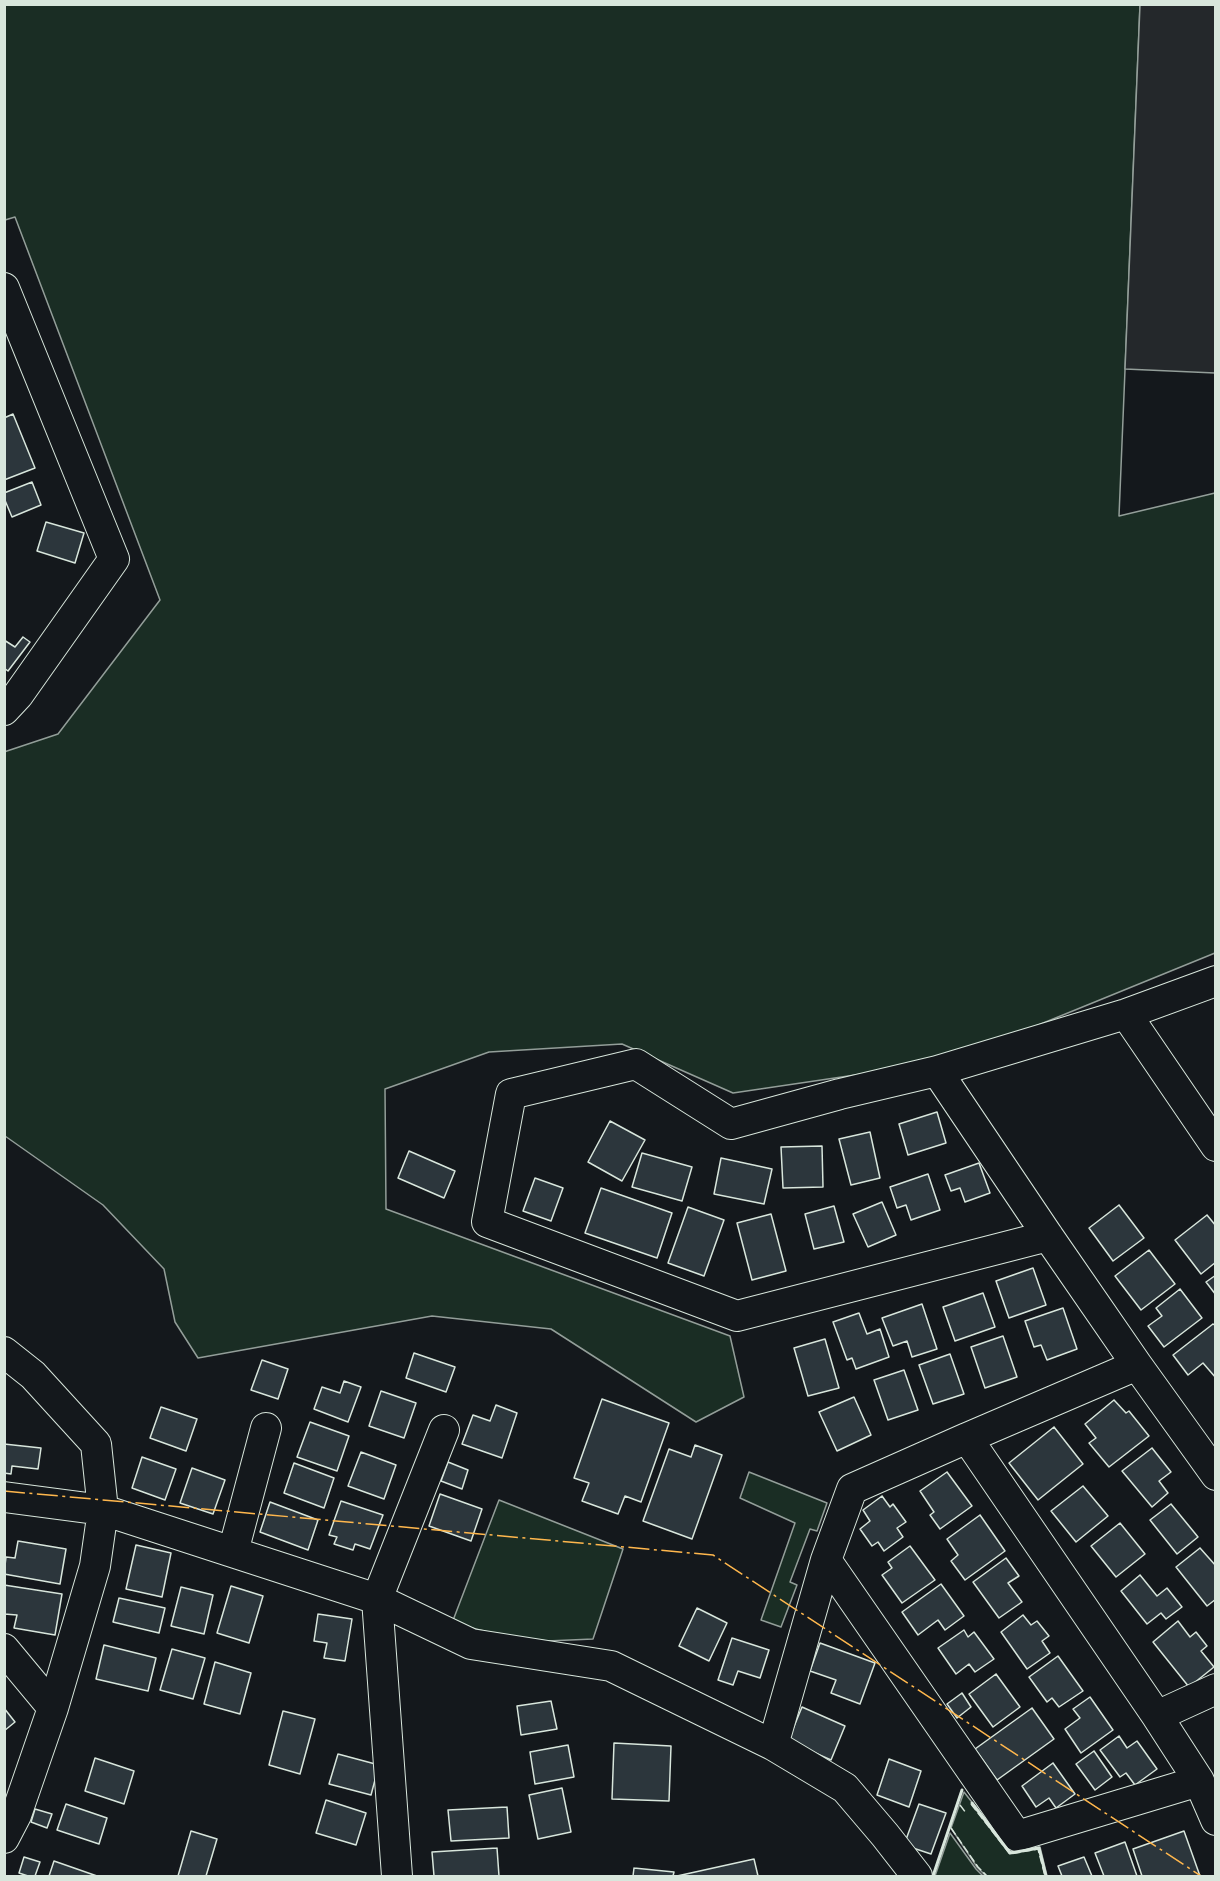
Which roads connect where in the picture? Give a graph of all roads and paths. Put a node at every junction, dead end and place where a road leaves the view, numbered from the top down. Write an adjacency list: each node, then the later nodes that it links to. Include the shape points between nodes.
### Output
1 (4, 288): 2 (street, via 114,559)
2 (9, 697)
3 (1215, 981): 4 (street)
4 (1126, 1014): 5 (street); 6 (street)
5 (937, 1071): 7 (street); 7 (street, via 731,1124 636,1064 511,1094 487,1222 736,1316)
6 (1215, 1146)
7 (1048, 1236): 9 (street)
8 (4, 1352): 15 (street, via 33,1376 96,1444)
9 (1137, 1365): 12 (street); 13 (street)
10 (266, 1428): 16 (street)
11 (444, 1430): 18 (street)
12 (967, 1438): 17 (street, via 852,1488); 22 (street)
13 (1215, 1475)
14 (4, 1497): 15 (street)
15 (103, 1510): 16 (street); 21 (street, via 95,1566)
16 (233, 1552): 18 (street)
17 (826, 1560): 23 (street); 24 (street, via 1017,1836)
18 (376, 1599): 23 (street, via 471,1644 611,1666); 27 (street)
19 (4, 1649): 21 (street)
20 (1215, 1689): 22 (street)
21 (53, 1708): 26 (street, via 16,1815)
22 (1157, 1716): 24 (street)
23 (773, 1744): 28 (street, via 845,1788)
24 (1199, 1781): 25 (street)
25 (1215, 1820)
26 (4, 1838)
27 (397, 1876)
28 (917, 1876)

